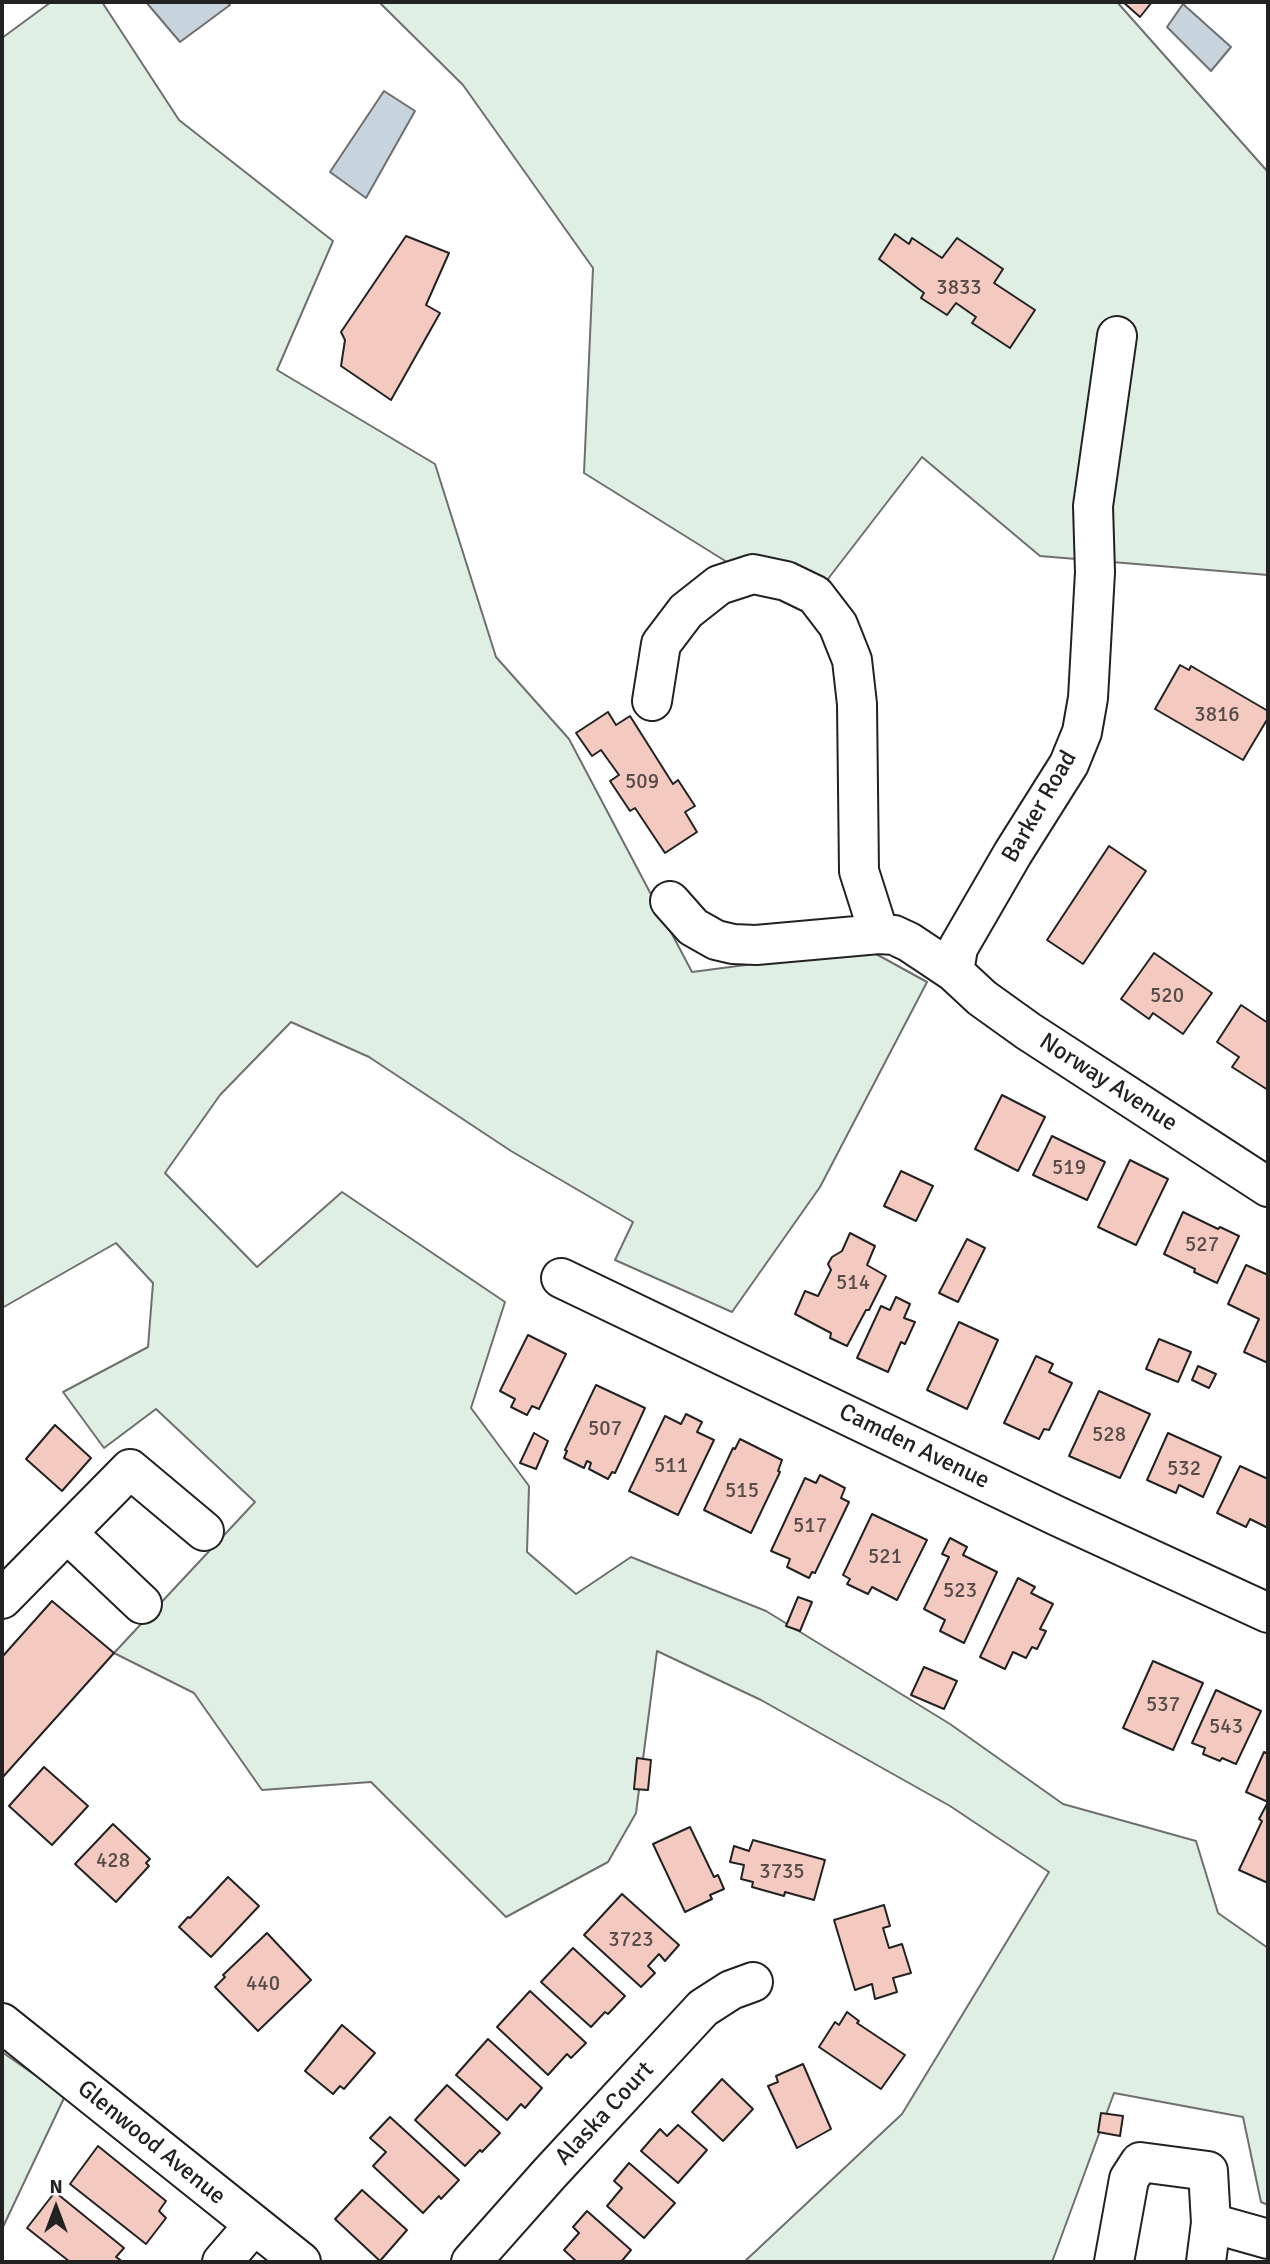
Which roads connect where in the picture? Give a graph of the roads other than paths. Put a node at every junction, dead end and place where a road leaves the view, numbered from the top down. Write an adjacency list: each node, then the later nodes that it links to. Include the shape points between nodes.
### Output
1 (1117, 336): 5 (street, Barker Road, via 1093,506 1095,572 1082,732 1069,764 958,948)
2 (652, 701): 4 (street, via 661,644 685,611 719,585 752,574 786,581 815,595 838,625 852,660 859,871)
3 (670, 901): 4 (street, via 694,927 733,944)
4 (878, 934): 5 (street, Norway Avenue, via 909,942)
5 (954, 972): 6 (street, Norway Avenue, via 1028,1031)
6 (1268, 1187)
7 (561, 1278): 12 (street, Camden Avenue)
8 (204, 1531): 9 (street, via 130,1469)
9 (67, 1533): 10 (street); 11 (street)
10 (2, 1599)
11 (142, 1604)
12 (1268, 1613)
13 (752, 1982): 20 (street, Alaska Court, via 703,2008)
14 (2, 2023): 16 (street, Glenwood Avenue)
15 (1211, 2223): 17 (street); 21 (street, via 1208,2171 1140,2162 1129,2179); 22 (street)
16 (253, 2225): 18 (street); 19 (street, Glenwood Avenue)
17 (1268, 2239)
18 (222, 2262)
19 (301, 2262)
20 (471, 2262)
21 (1114, 2262)
22 (1206, 2262)

